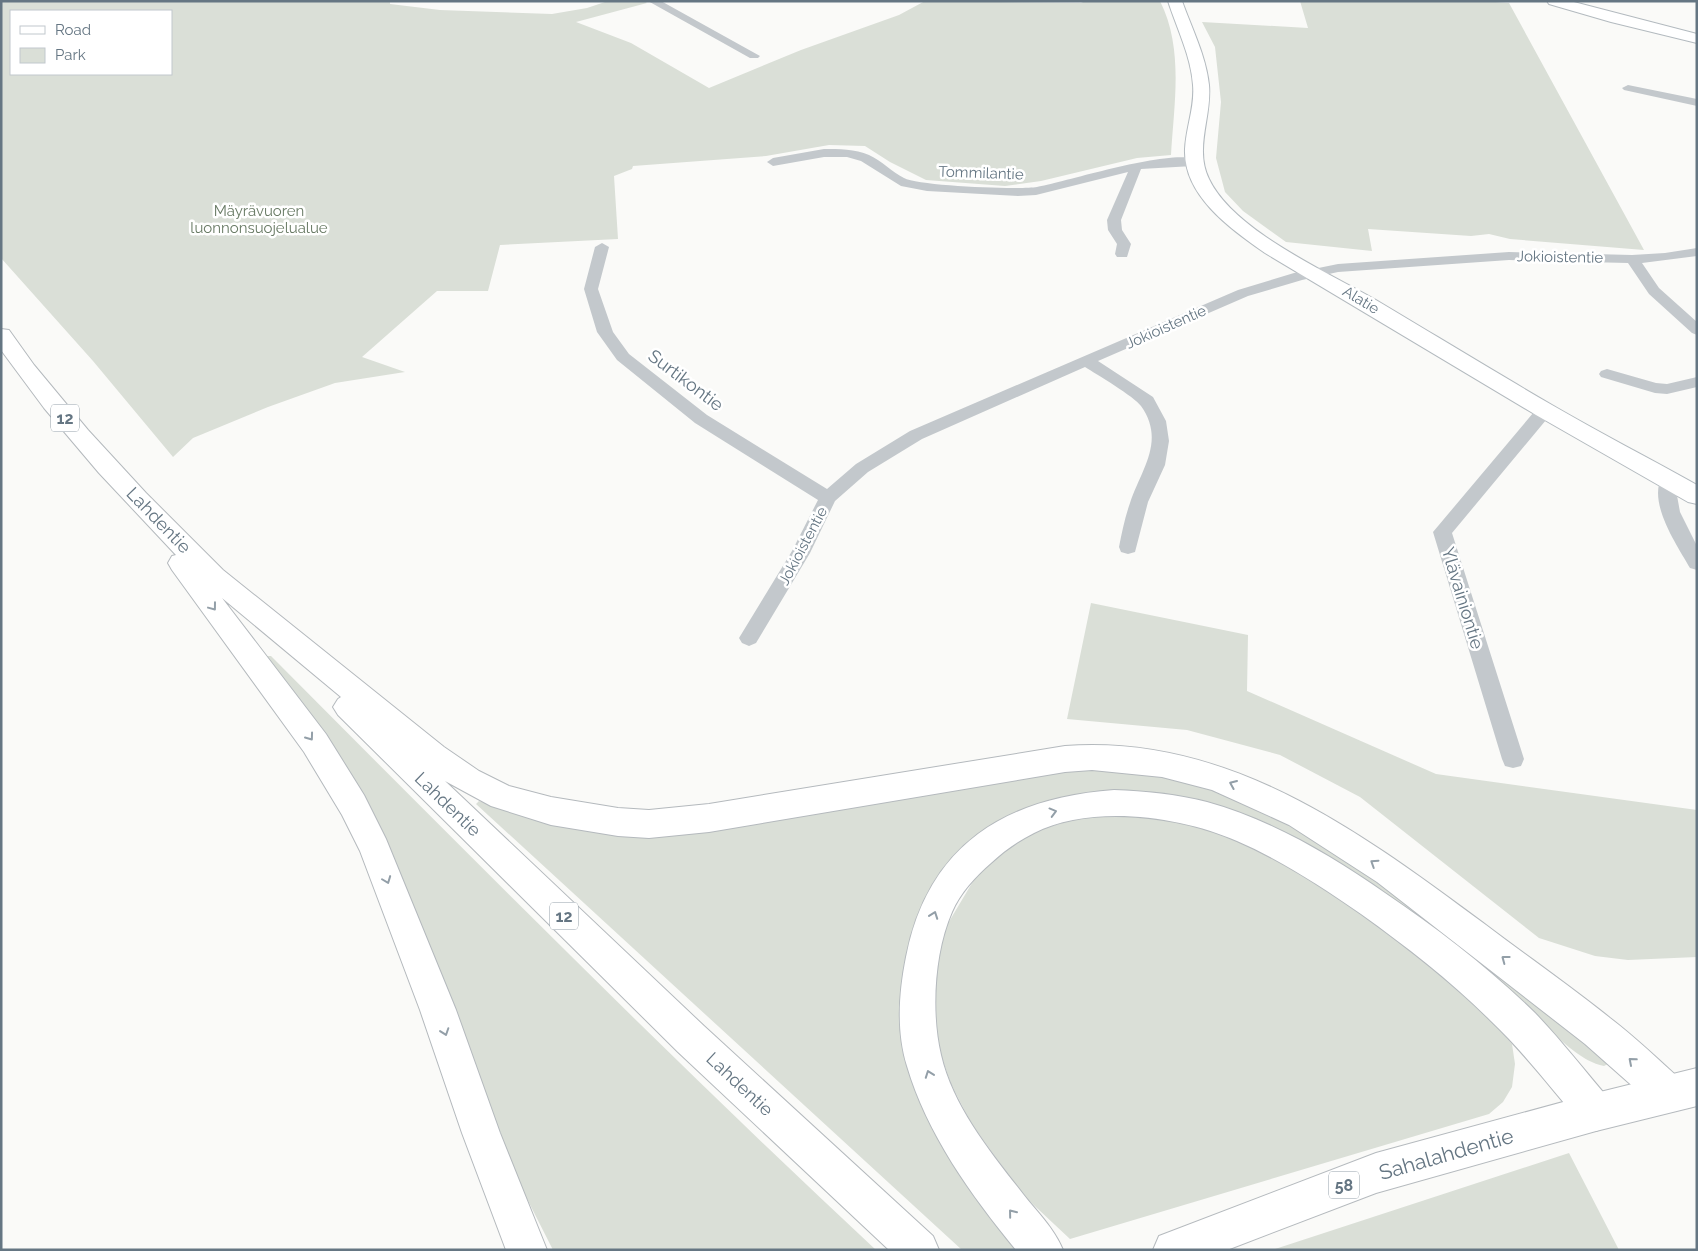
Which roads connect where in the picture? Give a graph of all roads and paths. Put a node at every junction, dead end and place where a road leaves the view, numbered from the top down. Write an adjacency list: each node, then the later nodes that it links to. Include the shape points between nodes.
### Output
1 (653, 1): 5 (street)
2 (1175, 1): 9 (main road, Alatie, via 1193,49 1201,88 1192,146)
3 (1554, 1): 4 (main road)
4 (1697, 40)
5 (754, 56)
6 (1628, 88): 7 (street)
7 (1697, 103)
8 (773, 162): 10 (street, Tommilantie, via 824,153 846,153 865,158 901,182 927,188 1018,192 1036,191)
9 (1193, 162): 10 (street, Tommilantie); 15 (main road, Alatie, via 1212,200 1235,223)
10 (1135, 166): 13 (street, via 1114,220 1115,230 1124,244)
11 (602, 247): 25 (street, Surtikontie, via 591,289 605,332 623,357 701,419)
12 (1697, 252): 14 (street, Jokioistentie)
13 (1122, 254)
14 (1632, 259): 15 (street, Jokioistentie, via 1509,256 1338,268); 16 (street, via 1654,291)
15 (1316, 273): 18 (street, Jokioistentie, via 1243,293); 21 (main road, Alatie)
16 (1697, 330)
17 (1, 335): 23 (main road, Lahdentie / 12, via 47,396)
18 (1087, 361): 25 (street, Jokioistentie, via 916,435 862,468); 26 (street, via 1147,401 1158,421 1160,441 1156,465 1139,502)
19 (1607, 374): 20 (street, via 1655,388 1667,389)
20 (1697, 382)
21 (1545, 410): 22 (main road, Alatie); 30 (street, Ylävainiontie, via 1442,532)
22 (1669, 479): 24 (main road, Alatie); 27 (street, via 1666,505)
23 (134, 496): 28 (main road, Lahdentie / 12); 34 (main road, one-way to 34, via 198,588 315,743 353,804 375,849 438,1010)
24 (1697, 496)
25 (828, 498): 29 (street, Jokioistentie, via 801,553)
26 (1128, 547)
27 (1697, 563)
28 (214, 577): 31 (main road, one-way to 28, via 1598,1031 1388,872 1300,815 1218,778 1162,764 1092,757 1025,764 709,818 649,824 551,811 502,797 468,780 432,756); 35 (main road, Lahdentie / 12, via 691,1039)
29 (749, 638)
30 (1513, 759)
31 (1683, 1090): 32 (main road, Sahalahdentie / 58)
32 (1596, 1112): 33 (main road, Sahalahdentie / 58, via 1376,1173); 36 (main road, one-way to 32, via 1003,1200 936,1096 925,1064 917,997 928,936 936,910 951,882 987,844 1010,828 1039,815 1070,807 1106,803 1181,810 1210,817 1279,844 1375,904 1468,975 1523,1027)
33 (1189, 1243)
34 (527, 1250)
35 (919, 1250)
36 (1044, 1250)

